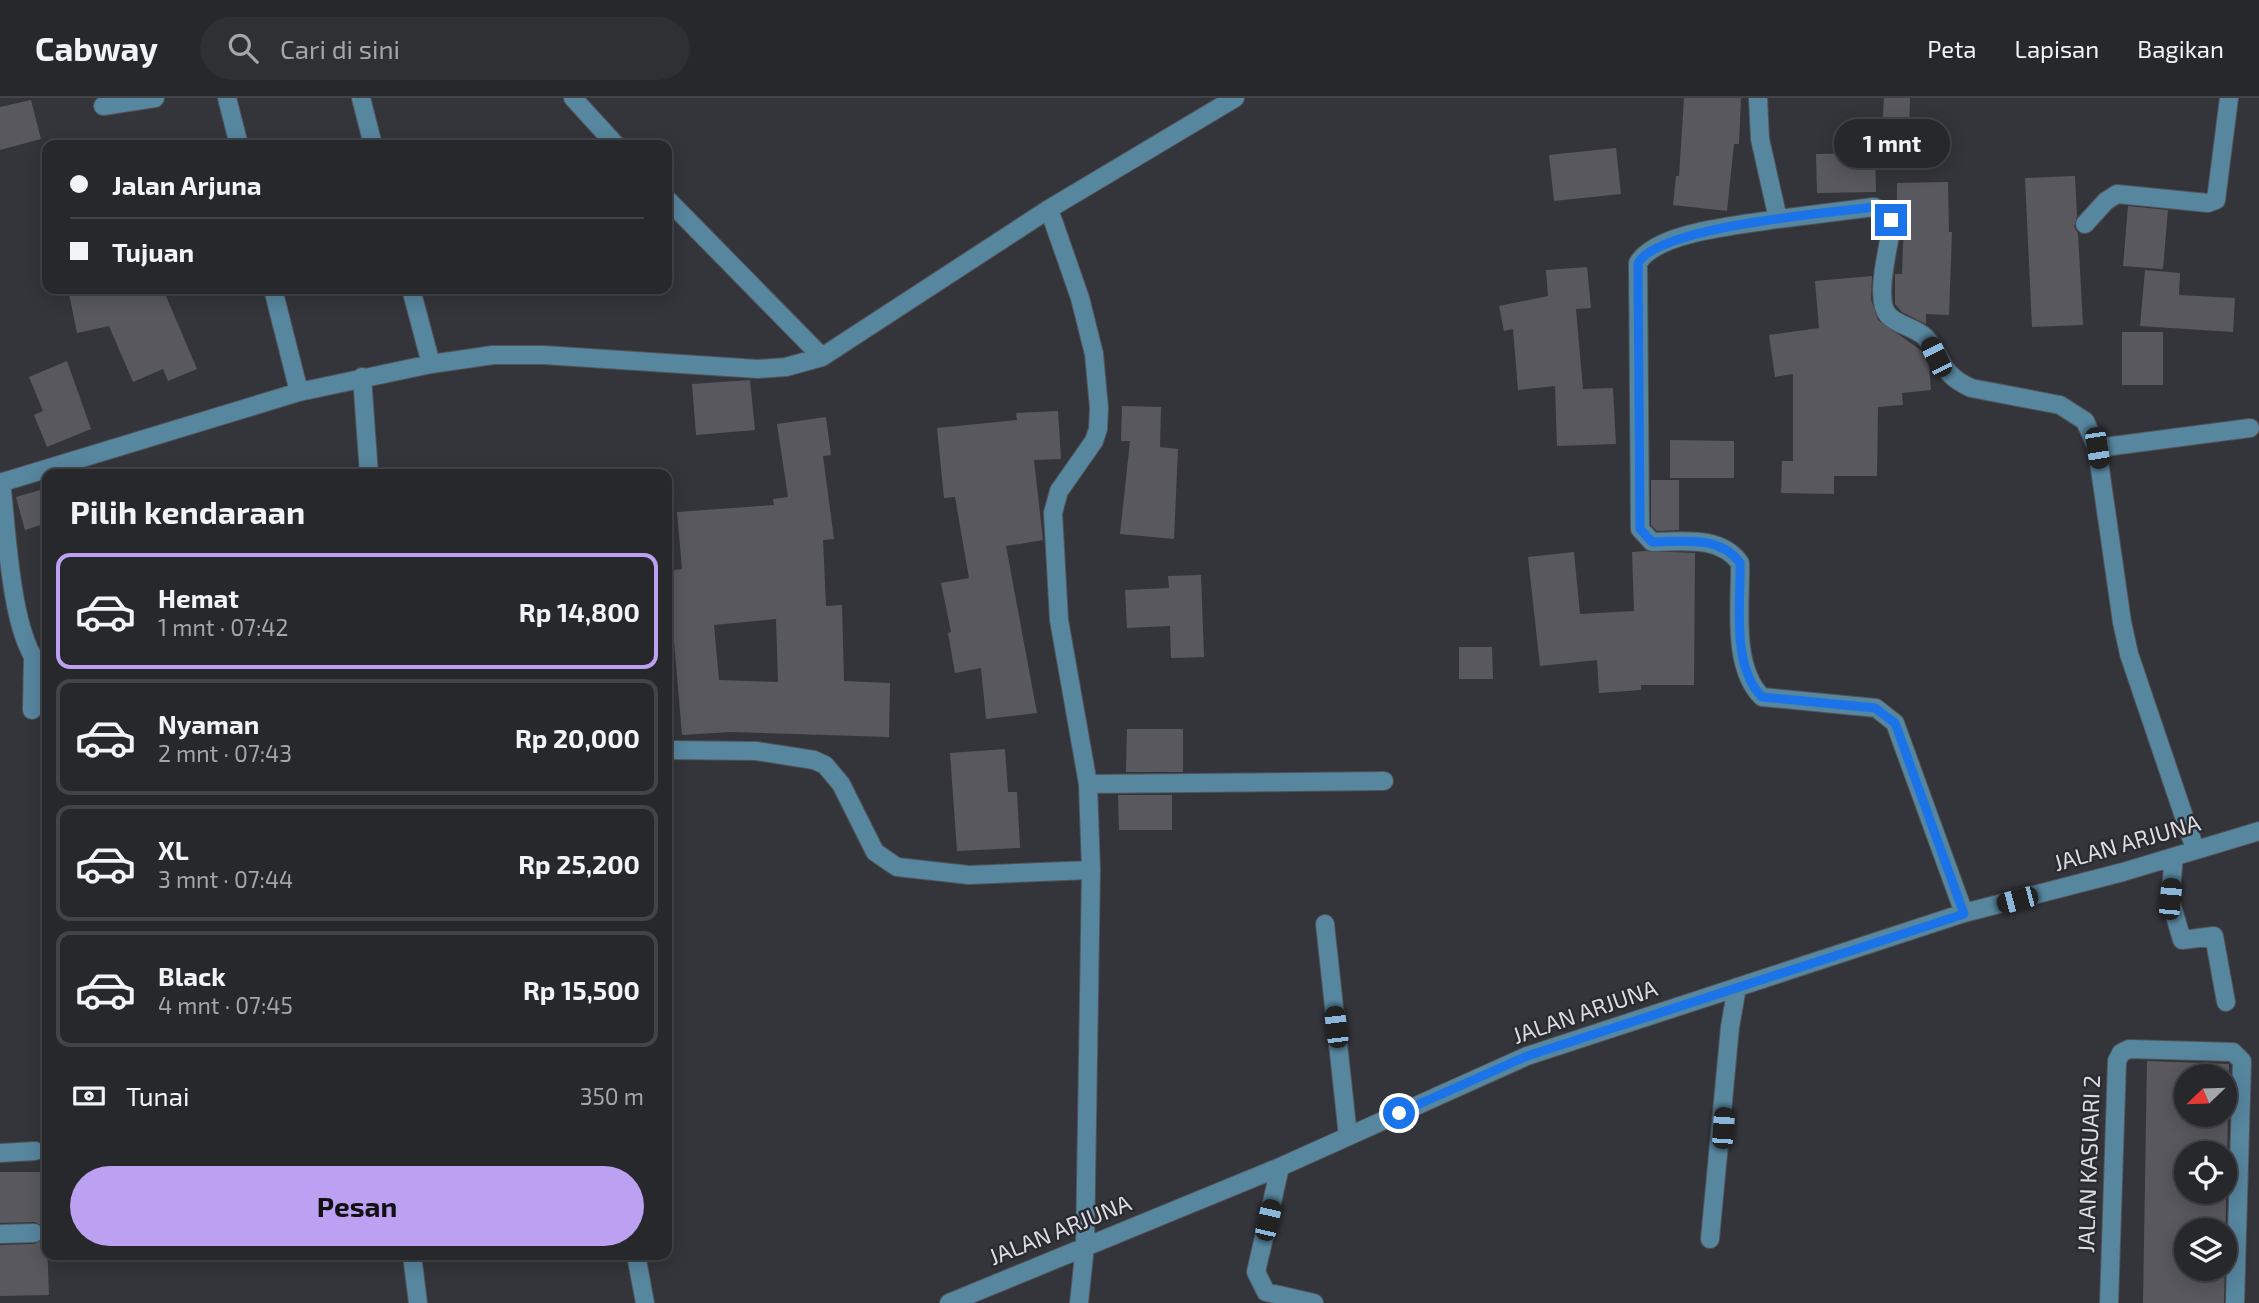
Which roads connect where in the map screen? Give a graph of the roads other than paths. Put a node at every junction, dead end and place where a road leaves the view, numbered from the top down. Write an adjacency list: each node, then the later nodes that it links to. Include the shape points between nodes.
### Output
1 (155, 98): 8 (street)
2 (227, 98): 9 (street)
3 (361, 98): 10 (street)
4 (573, 98): 11 (street)
5 (1235, 98): 13 (street)
6 (1758, 98): 14 (street, via 1760,139)
7 (2229, 98): 15 (street, via 2216,200 2117,194)
8 (103, 106)
9 (238, 140)
10 (372, 140)
11 (611, 140)
12 (672, 204): 18 (street)
13 (1049, 209): 18 (street); 33 (street, via 1080,298 1099,408 1094,441 1059,491 1053,513 1059,620)
14 (1777, 219): 23 (street, via 1874,207 1885,213 1892,225 1882,290 1888,315 1923,335 1944,368 1960,383 2071,410 2085,421); 38 (street, via 1665,243 1646,252 1638,263 1640,529 1652,542 1723,547 1740,563 1741,642 1752,687 1762,697 1875,708 1895,723)
15 (2085, 225)
16 (275, 294): 21 (street)
17 (412, 294): 19 (street)
18 (822, 357): 19 (street, via 758,369 544,355 493,355)
19 (431, 364): 20 (street)
20 (362, 377): 21 (street); 25 (street)
21 (299, 392): 24 (street)
22 (2250, 428): 23 (street)
23 (2097, 448): 35 (street, via 2127,643)
24 (44, 469)
25 (369, 469)
26 (42, 470): 27 (street)
27 (1, 482): 28 (street, via 19,626)
28 (33, 660): 29 (street); 30 (street)
29 (42, 668)
30 (32, 710)
31 (672, 750): 37 (street, via 756,751 825,765 841,784 875,852 897,867 969,874)
32 (1384, 781): 33 (street)
33 (1088, 784): 37 (street)
34 (2259, 831): 35 (street, JALAN ARJUNA)
35 (2194, 849): 36 (street, JALAN ARJUNA)
36 (2174, 857): 38 (street, JALAN ARJUNA); 41 (street, via 2170,899 2182,940 2214,936)
37 (1091, 870): 49 (street)
38 (1964, 914): 40 (street, JALAN ARJUNA)
39 (1325, 925): 42 (street)
40 (1737, 987): 42 (street, JALAN ARJUNA, via 1527,1056); 48 (street)
41 (2226, 1002)
42 (1348, 1136): 45 (street, JALAN ARJUNA)
43 (35, 1151): 44 (street)
44 (0, 1153)
45 (1280, 1167): 49 (street, JALAN ARJUNA); 56 (street, via 1257,1279 1266,1292)
46 (34, 1233): 47 (street)
47 (0, 1234)
48 (1710, 1239)
49 (1085, 1246): 54 (street, JALAN ARJUNA); 55 (street)
50 (413, 1260): 52 (street)
51 (637, 1260): 53 (street)
52 (418, 1303)
53 (645, 1303)
54 (949, 1303)
55 (1079, 1303)
56 (1314, 1303)
57 (2109, 1303): 58 (street, JALAN KASUARI 2, via 2119,1057 2129,1049 2187,1048 2233,1052 2242,1061)
58 (2235, 1303)

